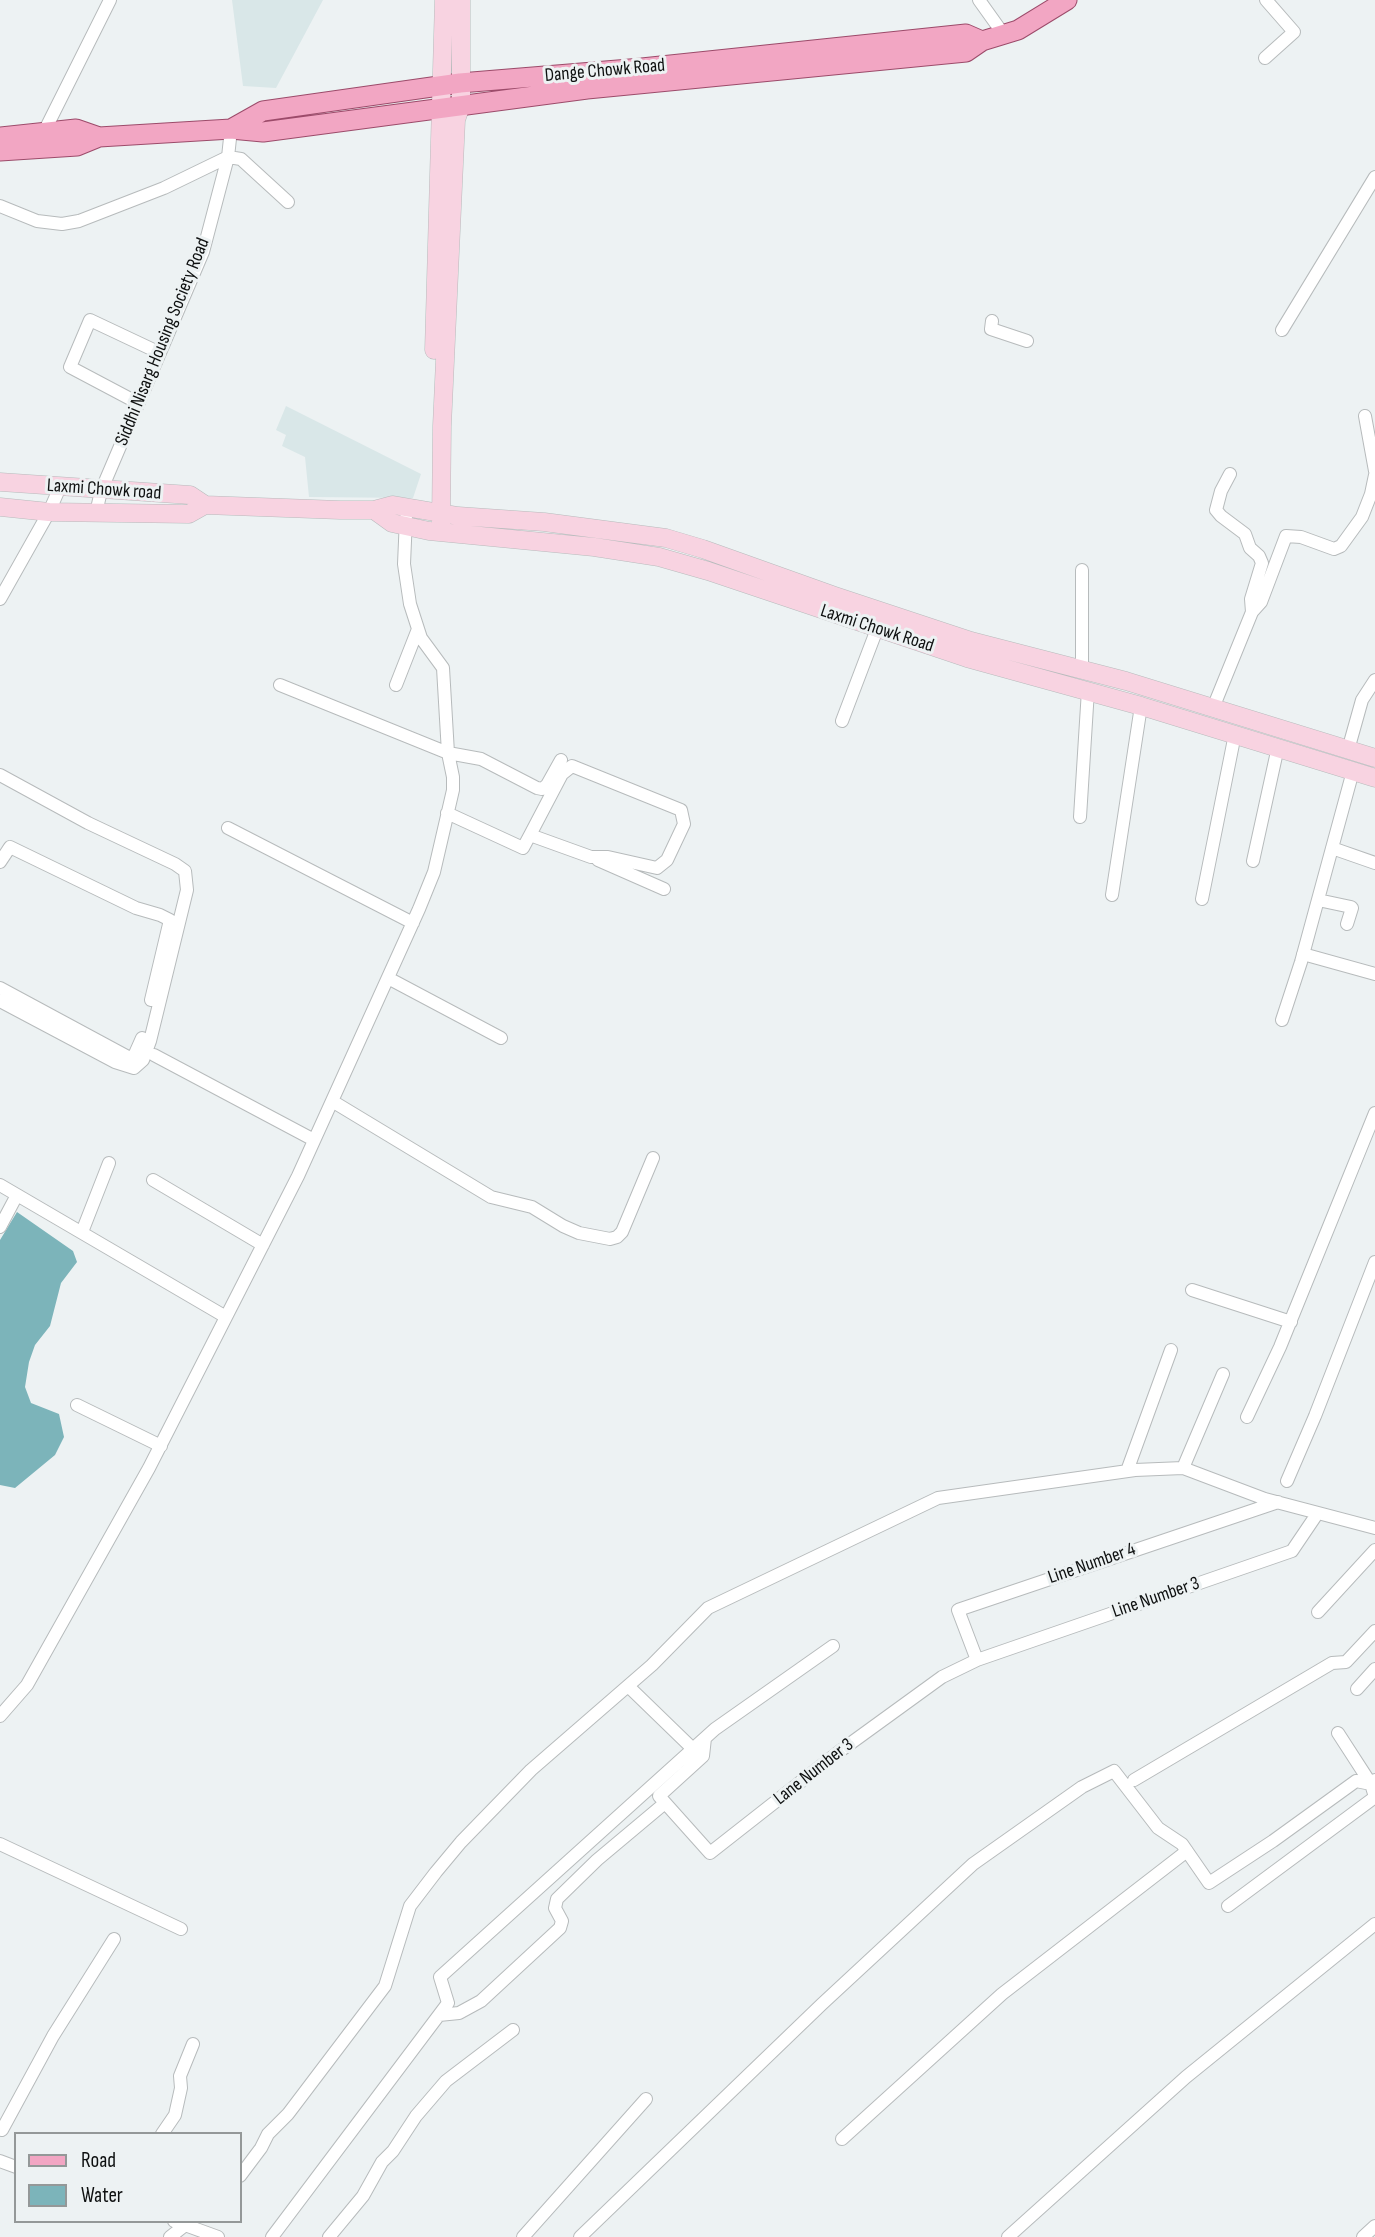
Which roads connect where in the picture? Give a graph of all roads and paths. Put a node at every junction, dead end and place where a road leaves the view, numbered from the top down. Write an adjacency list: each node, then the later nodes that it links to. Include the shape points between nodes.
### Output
1 (110, 0): 13 (street)
2 (444, 0): 10 (main road)
3 (461, 0): 10 (main road)
4 (979, 0): 7 (street)
5 (1067, 0): 7 (main road, Dange Chowk Road)
6 (1266, 0): 8 (street, via 1294,32)
7 (1004, 35): 9 (main road, Dange Chowk Road, via 982,41 966,52)
8 (1265, 58)
9 (777, 62): 10 (main road, Dange Chowk Road, via 642,68); 11 (main road, Dange Chowk Road)
10 (451, 85): 11 (main road); 12 (main road, Dange Chowk Road, via 263,111)
11 (451, 106): 12 (main road, Dange Chowk Road, via 262,132); 38 (main road, via 456,134)
12 (231, 129): 15 (main road, Dange Chowk Road); 17 (street, Siddhi Nisarg Housing Society Road)
13 (43, 134): 14 (main road, Dange Chowk Road); 15 (main road, Dange Chowk Road, via 76,129)
14 (0, 137)
15 (99, 137): 16 (main road, Dange Chowk Road, via 77,146)
16 (0, 151)
17 (228, 157): 19 (street, via 241,159); 20 (street, via 79,221 49,224); 24 (street, Siddhi Nisarg Housing Society Road, via 203,251)
18 (1375, 177): 22 (street)
19 (288, 202)
20 (0, 206)
21 (992, 321): 23 (street, via 991,328)
22 (1282, 330)
23 (1027, 341)
24 (160, 353): 25 (street, Siddhi Nisarg Housing Society Road); 25 (street, via 90,320 70,368)
25 (138, 404): 31 (street, Siddhi Nisarg Housing Society Road)
26 (1365, 416): 27 (street)
27 (1375, 473): 42 (street, via 1362,517 1341,546 1334,549 1286,536 1261,602)
28 (1230, 474): 42 (street, via 1216,510 1245,534 1262,563 1251,599)
29 (0, 482): 30 (main road, Laxmi Chowk road)
30 (60, 487): 31 (main road, Laxmi Chowk road); 36 (street)
31 (101, 491): 32 (main road, Laxmi Chowk road, via 190,495); 37 (street, Siddhi Nisarg Housing Society Road)
32 (205, 505): 35 (main road, Laxmi Chowk road); 37 (main road, Laxmi Chowk road, via 188,514)
33 (0, 507): 36 (main road, Laxmi Chowk road)
34 (406, 507): 35 (main road, Laxmi Chowk road); 38 (main road, Laxmi Chowk road); 39 (street)
35 (374, 510): 39 (main road, Laxmi Chowk Road)
36 (49, 512): 37 (main road, Laxmi Chowk road); 41 (street)
37 (96, 513)
38 (435, 522): 39 (main road, Laxmi Chowk Road); 44 (main road, Laxmi Chowk Road, via 659,557); 45 (main road, Laxmi Chowk Road, via 544,522 666,537 964,638)
39 (406, 527): 43 (street, via 404,564)
40 (1082, 570): 45 (street)
41 (0, 599)
42 (1252, 612): 52 (street)
43 (418, 629): 49 (street); 56 (street, via 443,668)
44 (877, 629): 50 (main road, Laxmi Chowk Road); 53 (street)
45 (1082, 671): 46 (main road, Laxmi Chowk Road)
46 (1108, 676): 50 (main road); 52 (main road, Laxmi Chowk Road)
47 (1375, 680): 57 (street, via 1362,700)
48 (280, 685): 56 (street)
49 (396, 685)
50 (1095, 692): 51 (main road, Laxmi Chowk Road); 63 (street)
51 (1141, 706): 54 (main road, Laxmi Chowk Road); 72 (street)
52 (1213, 708): 57 (main road, Laxmi Chowk Road)
53 (842, 721)
54 (1235, 733): 55 (main road, Laxmi Chowk Road); 73 (street)
55 (1278, 747): 59 (main road, Laxmi Chowk Road); 69 (street)
56 (448, 753): 58 (street, via 481,759 542,789); 62 (street, via 453,776)
57 (1361, 754): 59 (main road)
58 (561, 760)
59 (1353, 771): 61 (main road, Laxmi Chowk Road); 66 (street)
60 (0, 775): 81 (street, via 175,864 185,871 187,890 150,1041 143,1060 134,1068)
61 (1375, 778)
62 (447, 813): 65 (street, via 523,848); 75 (street, via 434,872)
63 (1080, 817)
64 (228, 828): 75 (street)
65 (530, 835): 68 (street); 68 (street, via 562,775 572,766 681,810 684,824 667,860 657,868)
66 (1332, 848): 70 (street); 74 (street)
67 (2, 853): 80 (street, via 170,920 134,1056 128,1057)
68 (591, 857): 71 (street)
69 (1253, 862)
70 (1375, 863)
71 (664, 890)
72 (1112, 895)
73 (1202, 899)
74 (1318, 900): 76 (street, via 1351,907); 77 (street)
75 (413, 923): 79 (street)
76 (1347, 924)
77 (1303, 954): 78 (street); 82 (street)
78 (1375, 974)
79 (388, 978): 83 (street); 85 (street)
80 (0, 988)
81 (0, 1001)
82 (1282, 1020)
83 (501, 1038)
84 (153, 1055): 87 (street)
85 (332, 1101): 87 (street); 88 (street, via 491,1197 532,1207 579,1233 610,1239 622,1232)
86 (1375, 1113): 99 (street)
87 (314, 1140): 95 (street)
88 (653, 1158)
89 (109, 1163): 94 (street)
90 (153, 1180): 95 (street)
91 (0, 1185): 92 (street)
92 (17, 1195): 93 (street); 94 (street)
93 (0, 1227)
94 (82, 1232): 98 (street)
95 (263, 1244): 98 (street)
96 (1375, 1262): 107 (street)
97 (1192, 1290): 99 (street)
98 (226, 1317): 104 (street)
99 (1291, 1322): 103 (street)
100 (1171, 1350): 106 (street)
101 (1223, 1374): 105 (street)
102 (77, 1405): 104 (street)
103 (1247, 1417)
104 (160, 1446): 119 (street, via 27,1685)
105 (1183, 1468): 106 (street); 108 (street)
106 (1127, 1471): 117 (street, via 938,1498 708,1608)
107 (1287, 1481)
108 (1278, 1502): 109 (street); 115 (street, Line Number 4, via 958,1610)
109 (1317, 1514): 110 (street); 115 (street, Line Number 3, via 1292,1550)
110 (1375, 1528)
111 (1375, 1550): 112 (street)
112 (1318, 1612)
113 (1375, 1631): 123 (street, via 1346,1662 1332,1663)
114 (833, 1646): 121 (street)
115 (977, 1661): 125 (street, Lane Number 3, via 942,1677 710,1853)
116 (1375, 1669): 118 (street)
117 (628, 1686): 122 (street); 139 (street, via 531,1770 436,1872 410,1906 385,1986)
118 (1357, 1689)
119 (0, 1716)
120 (1338, 1733): 124 (street)
121 (705, 1738): 122 (street); 125 (street, via 703,1756 659,1796)
122 (693, 1749): 132 (street, via 440,1978 448,2003)
123 (1134, 1780)
124 (1373, 1782): 127 (street, via 1356,1780 1209,1883); 128 (street, via 1375,1797)
125 (666, 1803): 132 (street, via 557,1899 561,1928 481,2001 459,2013)
126 (0, 1844): 130 (street)
127 (1187, 1850): 138 (street, via 1002,1994); 148 (street, via 1158,1828 1114,1771 1082,1787 973,1864)
128 (1228, 1906)
129 (1375, 1924): 149 (street, via 1186,2077)
130 (181, 1929)
131 (114, 1939): 136 (street)
132 (439, 2015): 145 (street)
133 (513, 2030): 146 (street, via 446,2081)
134 (193, 2044): 137 (street, via 180,2076 174,2115)
135 (646, 2099): 147 (street)
136 (1, 2130)
137 (163, 2132)
138 (842, 2138)
139 (242, 2173)
140 (179, 2224): 141 (street); 143 (street)
141 (202, 2226): 144 (street)
142 (1375, 2226): 150 (street)
143 (170, 2237)
144 (218, 2237)
145 (272, 2237)
146 (329, 2237)
147 (523, 2237)
148 (580, 2237)
149 (1008, 2237)
150 (1363, 2237)

